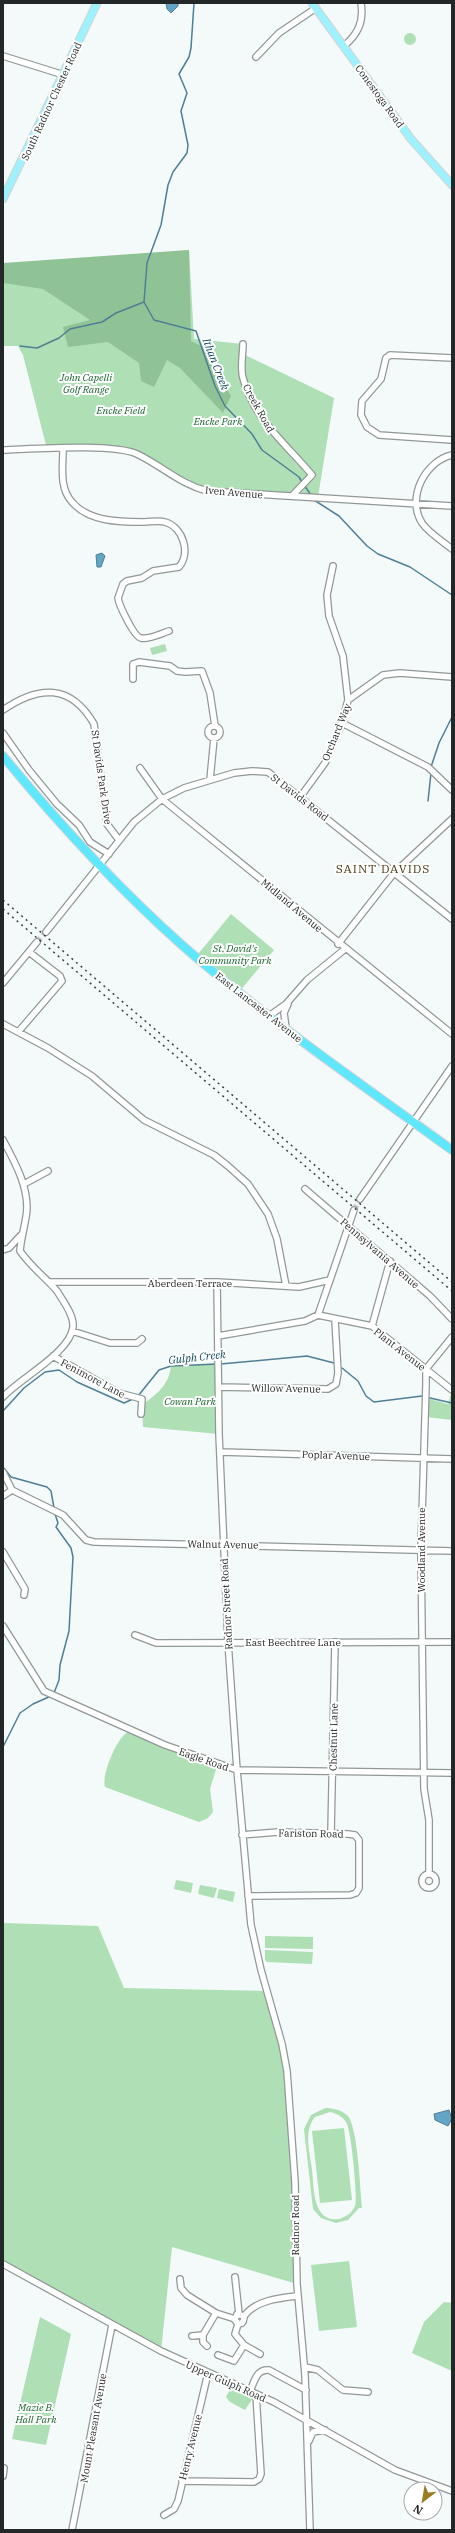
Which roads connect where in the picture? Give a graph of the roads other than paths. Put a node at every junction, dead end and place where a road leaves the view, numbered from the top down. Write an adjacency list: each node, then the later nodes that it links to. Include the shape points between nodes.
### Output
1 (97, 3): 7 (main road, South Radnor Chester Road)
2 (361, 3): 4 (street, via 362,23)
3 (314, 6): 4 (main road, Conestoga Road); 6 (street, via 279,33)
4 (344, 46): 8 (main road, Conestoga Road, via 411,139)
5 (3, 56): 7 (street)
6 (256, 57)
7 (64, 75): 9 (main road, South Radnor Chester Road)
8 (452, 184)
9 (3, 199)
10 (243, 344): 16 (street, Creek Road, via 243,377 250,394 271,430 312,475)
11 (452, 358): 12 (street, via 390,355 386,358 381,380 362,401 361,415 367,427 379,435)
12 (452, 440)
13 (63, 449): 14 (street, Iven Avenue); 16 (street, Iven Avenue, via 114,448 136,454 189,486 207,491); 21 (street, via 63,485 76,506 112,521 165,522 176,528 182,536 184,558 179,567 172,570 156,570 142,578 127,581 123,584 118,598 136,636 143,639)
14 (3, 450)
15 (452, 455): 17 (street, via 445,456 426,473 416,490)
16 (292, 496): 17 (street, Iven Avenue)
17 (414, 504): 18 (street, Iven Avenue); 19 (street, via 422,523)
18 (452, 506)
19 (452, 549)
20 (333, 566): 24 (street, via 326,594 329,616 343,656)
21 (169, 631)
22 (452, 677): 24 (street, Orchard Way, via 400,673 383,675)
23 (133, 679): 27 (street, via 133,664 139,662 170,666 177,671 202,671 210,693)
24 (348, 700): 26 (street, Orchard Way)
25 (3, 710): 37 (street, St Davids Park Drive, via 34,694 50,692 71,697 86,709 94,724 107,824)
26 (342, 723): 33 (street, via 428,767); 34 (street, Orchard Way, via 325,763)
27 (215, 726): 29 (street, via 219,728 220,734); 29 (street, via 210,727 208,732 210,737)
28 (3, 733): 38 (street, via 29,770 57,804 79,825 90,842)
29 (214, 738): 32 (street)
30 (3, 756): 39 (highway, East Lancaster Avenue)
31 (140, 768): 35 (street, Midland Avenue)
32 (210, 780): 34 (street, St Davids Road, via 252,771 268,772); 35 (street, St Davids Road)
33 (452, 790)
34 (301, 796): 40 (street, St Davids Road)
35 (162, 799): 37 (street, St Davids Road, via 134,822); 44 (street, Midland Avenue)
36 (452, 819): 40 (street)
37 (119, 840): 38 (street, St Davids Road)
38 (109, 854): 39 (street, St Davids Road)
39 (101, 866): 42 (street, St Davids Road); 49 (highway, East Lancaster Avenue, via 182,945)
40 (394, 873): 41 (street, St Davids Road); 44 (street)
41 (452, 920)
42 (46, 932)
43 (37, 942): 46 (street)
44 (338, 944): 45 (street, Midland Avenue)
45 (345, 949): 48 (street, via 307,980); 53 (street, Midland Avenue)
46 (29, 952): 47 (street); 52 (street, via 60,976 62,981)
47 (3, 983)
48 (292, 998): 49 (street); 51 (street, via 284,1014)
49 (269, 1016): 51 (highway, East Lancaster Avenue)
50 (3, 1024): 52 (street)
51 (286, 1028): 55 (highway, East Lancaster Avenue)
52 (19, 1032): 72 (street, via 92,1076 144,1120 214,1155 248,1184 268,1214 278,1239)
53 (452, 1034)
54 (452, 1066): 55 (street)
55 (413, 1122): 57 (highway, East Lancaster Avenue); 61 (street)
56 (3, 1140): 59 (street)
57 (452, 1150)
58 (48, 1171): 59 (street)
59 (24, 1184): 64 (street, via 26,1216)
60 (305, 1189): 63 (street, Pennsylvania Avenue)
61 (360, 1199)
62 (354, 1210): 63 (street)
63 (348, 1226): 68 (street, Pennsylvania Avenue); 69 (street)
64 (22, 1235): 65 (street); 67 (street)
65 (10, 1248): 66 (street); 67 (street)
66 (3, 1250)
67 (20, 1251): 70 (street, via 30,1266)
68 (390, 1261): 74 (street, Pennsylvania Avenue); 76 (street)
69 (330, 1280): 72 (street, Aberdeen Terrace, via 299,1287); 73 (street)
70 (50, 1282): 71 (street, Aberdeen Terrace); 77 (street, via 72,1316)
71 (217, 1282): 72 (street, Aberdeen Terrace); 78 (street, Radnor Street Road)
72 (286, 1286)
73 (318, 1315): 75 (street, Plant Avenue); 78 (street, via 305,1321)
74 (452, 1319)
75 (335, 1320): 76 (street, Plant Avenue); 83 (street, Willow Avenue, via 338,1373 336,1384 328,1389)
76 (372, 1326): 82 (street, Plant Avenue)
77 (72, 1331): 80 (street, via 110,1343 137,1343); 81 (street)
78 (218, 1336): 83 (street, Radnor Street Road)
79 (452, 1337): 82 (street)
80 (142, 1338)
81 (53, 1356): 85 (street); 86 (street, Fenimore Lane, via 112,1390 134,1399 142,1399)
82 (426, 1369): 84 (street, Plant Avenue); 88 (street, Woodland Avenue)
83 (219, 1387): 87 (street, Radnor Street Road)
84 (452, 1390)
85 (3, 1397)
86 (140, 1414)
87 (220, 1452): 88 (street, Poplar Avenue); 93 (street, Radnor Street Road)
88 (423, 1458): 89 (street, Poplar Avenue); 94 (street, Woodland Avenue)
89 (452, 1459)
90 (3, 1472): 91 (street)
91 (12, 1490): 92 (street); 93 (street, Walnut Avenue, via 63,1515 86,1540)
92 (3, 1496)
93 (224, 1544): 94 (street, Walnut Avenue); 100 (street, Radnor Street Road)
94 (421, 1550): 95 (street, Walnut Avenue); 102 (street, Woodland Avenue)
95 (452, 1551)
96 (3, 1552): 97 (street, via 25,1589)
97 (24, 1595)
98 (3, 1626): 104 (street, Eagle Road, via 44,1691 165,1745)
99 (135, 1635): 100 (street, East Beechtree Lane, via 156,1643)
100 (228, 1642): 101 (street, East Beechtree Lane); 104 (street, Radnor Street Road)
101 (335, 1642): 102 (street, East Beechtree Lane); 105 (street, Chestnut Lane)
102 (421, 1642): 103 (street, East Beechtree Lane); 106 (street, Woodland Avenue)
103 (452, 1642)
104 (237, 1770): 105 (street, Eagle Road); 109 (street, Radnor Street Road)
105 (332, 1772): 106 (street, Eagle Road); 108 (street, Chestnut Lane)
106 (424, 1772): 107 (street, Eagle Road); 110 (street, Woodland Avenue, via 429,1820)
107 (452, 1772)
108 (331, 1833): 109 (street, Fariston Road, via 278,1832); 111 (street, Fariston Road, via 355,1835 359,1840 359,1888 356,1893)
109 (242, 1835): 111 (street, Radnor Street Road)
110 (429, 1874)
111 (248, 1896): 112 (street, Radnor Street Road)
112 (251, 1925): 116 (street, Radnor Road, via 286,2065 295,2182)
113 (3, 2264): 119 (street, Upper Gulph Road)
114 (235, 2277): 118 (street)
115 (180, 2279): 117 (street, via 183,2292)
116 (297, 2296): 118 (street, via 266,2302); 126 (street, Radnor Road)
117 (216, 2313): 118 (street); 120 (street)
118 (239, 2318): 123 (street, via 236,2334)
119 (112, 2325): 127 (street, Upper Gulph Road); 139 (street, Mount Pleasant Avenue)
120 (204, 2335): 121 (street); 122 (street, via 203,2342)
121 (192, 2336)
122 (207, 2346)
123 (244, 2346): 124 (street); 125 (street, via 234,2362)
124 (260, 2354)
125 (218, 2355)
126 (304, 2367): 128 (street, Radnor Road); 129 (street, via 318,2370 343,2390)
127 (208, 2373): 130 (street, Upper Gulph Road); 136 (street, Henry Avenue)
128 (306, 2390): 130 (street, via 269,2370 264,2370 259,2372); 131 (street, Radnor Road)
129 (368, 2392)
130 (253, 2393): 131 (street, Upper Gulph Road); 136 (street, via 261,2474 259,2480)
131 (308, 2420): 132 (street, Upper Gulph Road); 133 (street, Radnor Road)
132 (326, 2430): 133 (street, via 313,2432); 137 (street, Upper Gulph Road, via 395,2470)
133 (308, 2445): 140 (street, Radnor Road)
134 (4, 2468): 135 (street)
135 (3, 2476)
136 (182, 2481): 138 (street, Henry Avenue, via 174,2509)
137 (451, 2488)
138 (164, 2515)
139 (72, 2530)
140 (310, 2530)

